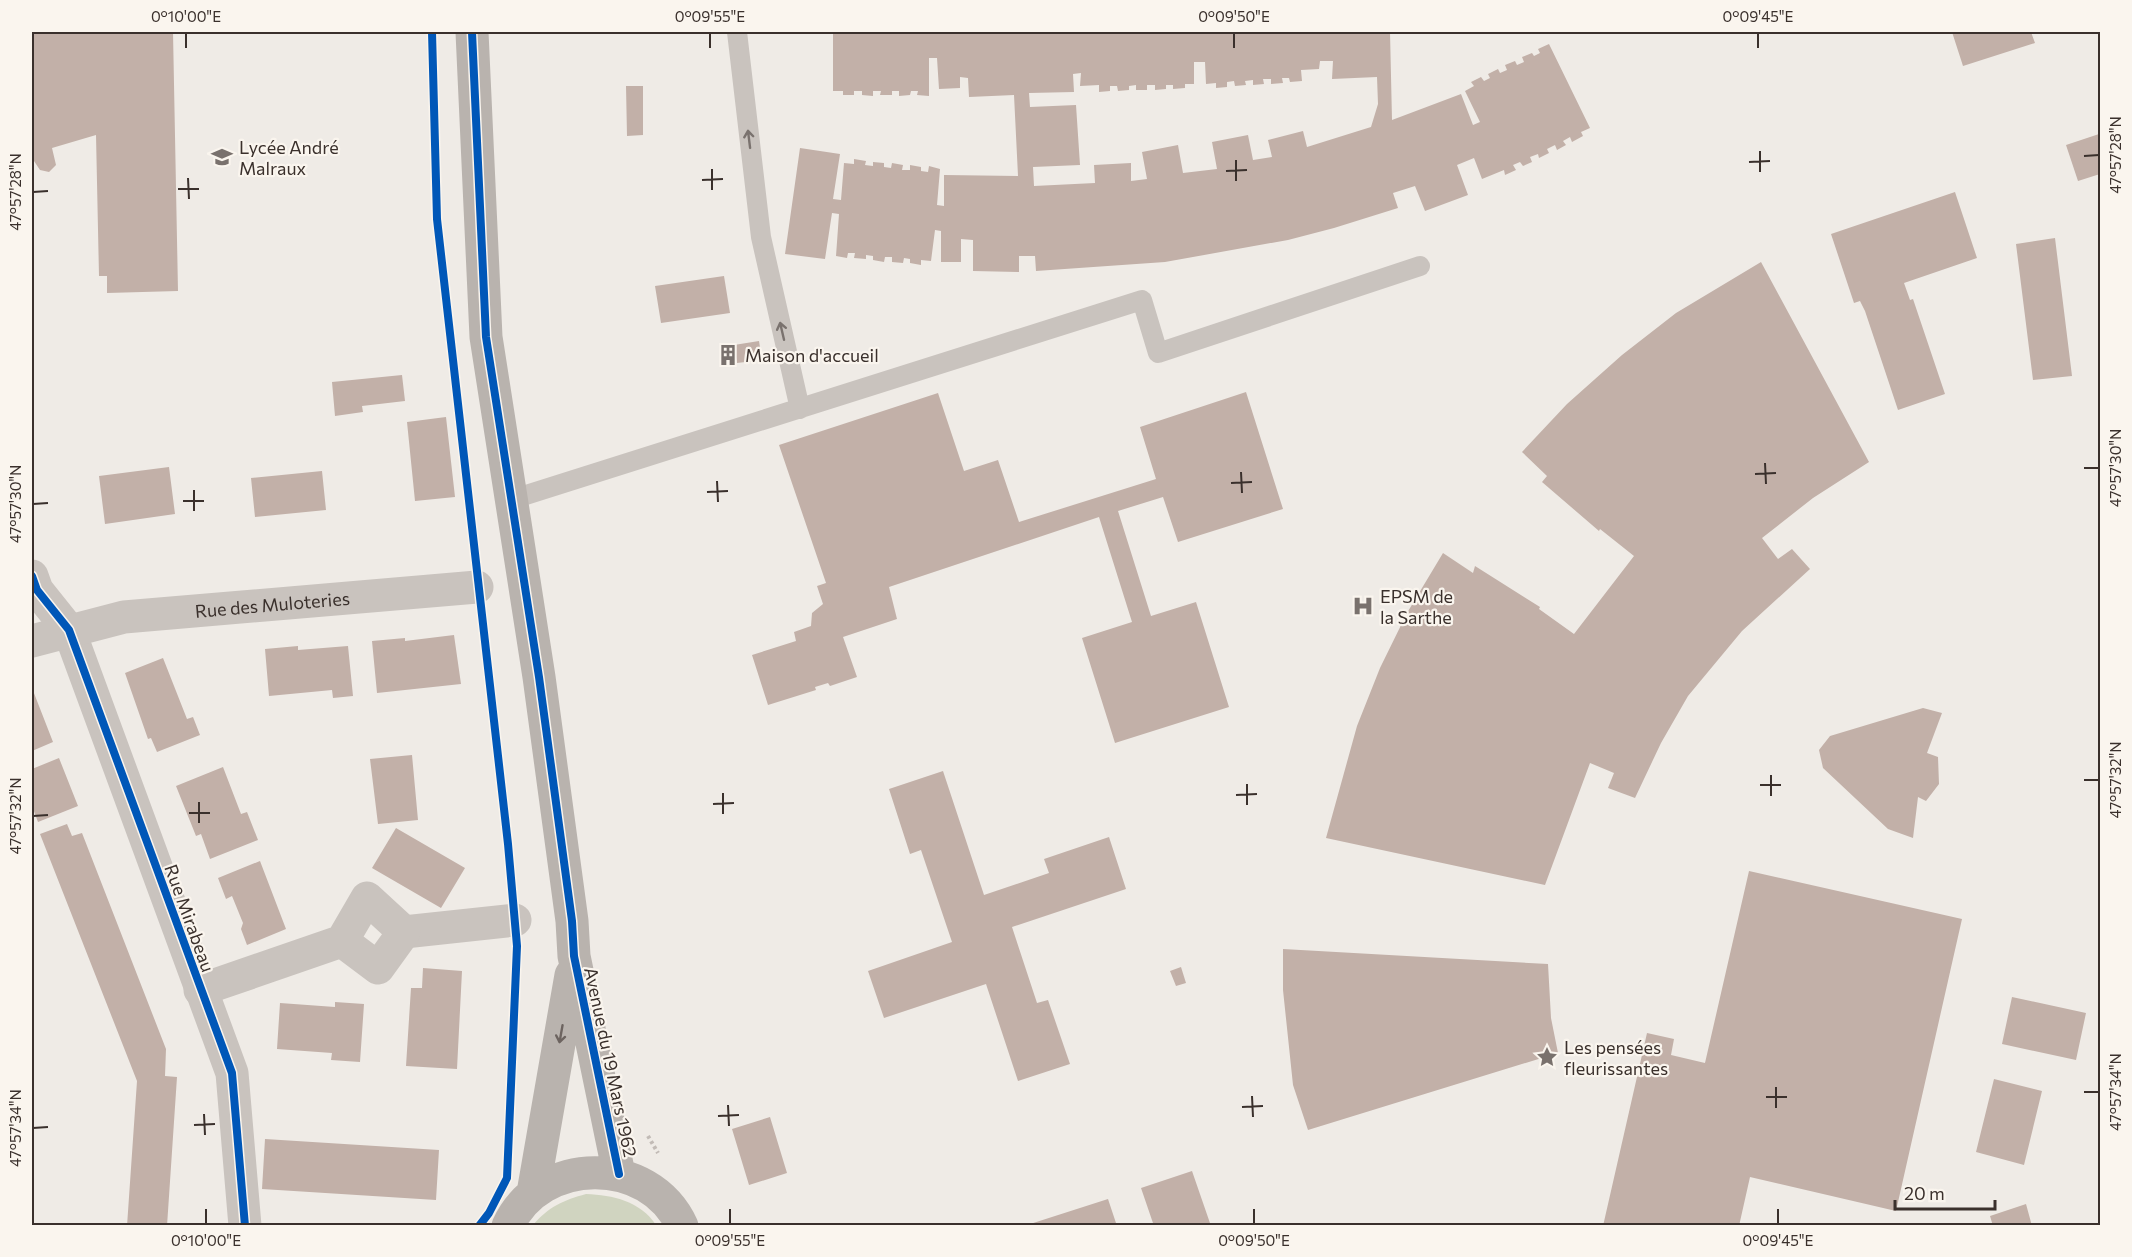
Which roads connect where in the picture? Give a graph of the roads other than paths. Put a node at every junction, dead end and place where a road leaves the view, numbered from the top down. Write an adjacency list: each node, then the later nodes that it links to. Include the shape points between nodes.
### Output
1 (472, 32): 5 (street, via 486,336)
2 (737, 32): 4 (lane, one-way to 2, via 761,237)
3 (1420, 266): 4 (lane, via 1158,353 1142,300)
4 (800, 409): 5 (lane)
5 (510, 500): 13 (street, via 539,676)
6 (32, 576): 8 (street, via 37,590)
7 (477, 587): 8 (street, Rue des Muloteries, via 124,618)
8 (69, 630): 9 (street, Rue des Muloteries); 14 (street, Rue Mirabeau)
9 (32, 641)
10 (515, 920): 11 (street)
11 (404, 932): 12 (street, via 378,968); 12 (street, via 367,898)
12 (342, 941): 14 (street, Rue Mirabeau)
13 (574, 956): 15 (street, Avenue du 19 Mars 1962); 16 (street, Avenue du 19 Mars 1962, one-way to 16)
14 (200, 990): 17 (street, Rue Mirabeau, via 232,1073)
15 (619, 1174): 16 (street, via 574,1174); 19 (street, via 660,1196)
16 (533, 1193): 18 (street)
17 (245, 1226)
18 (508, 1226)
19 (682, 1226)

